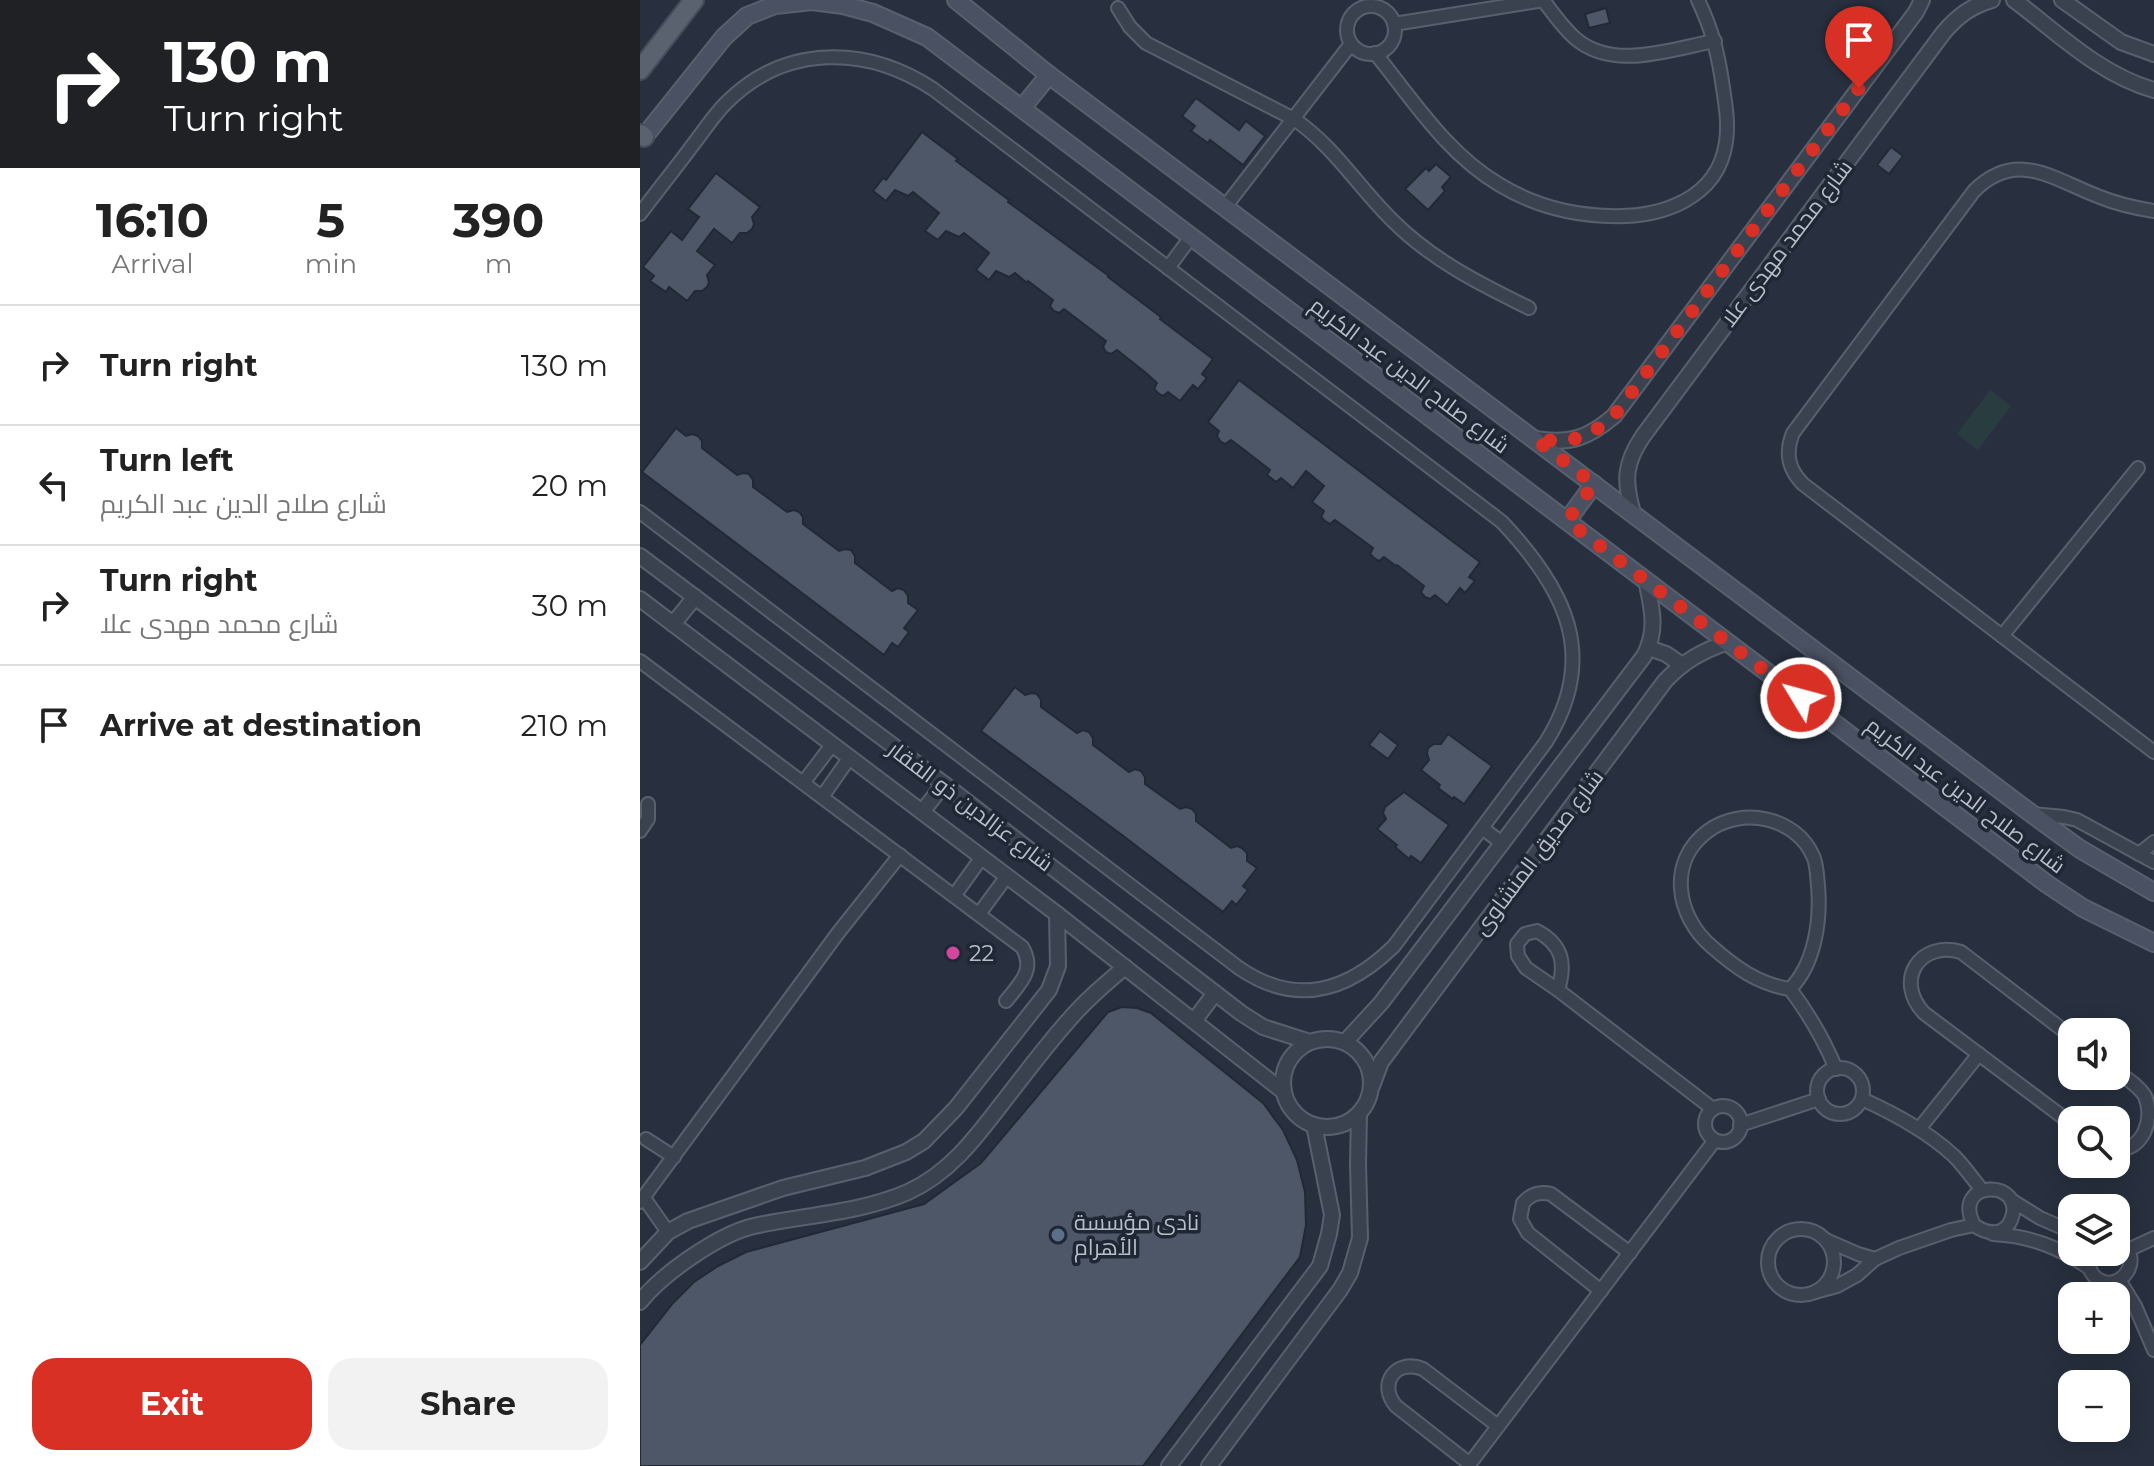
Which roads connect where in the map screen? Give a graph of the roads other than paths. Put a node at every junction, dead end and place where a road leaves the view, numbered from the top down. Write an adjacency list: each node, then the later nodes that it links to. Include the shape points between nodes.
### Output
1 (694, 0): 16 (main road)
2 (956, 0): 17 (main road, شارع صلاح الدين عبد الكريم)
3 (1543, 0): 11 (street); 12 (street, via 1574,38 1607,55 1625,57)
4 (1698, 0): 12 (street)
5 (1922, 0): 28 (street, شارع محمد مهدى علا, via 1614,416 1578,439)
6 (1992, 0): 32 (street, شارع محمد مهدى علا, via 1974,5 1944,32 1643,436 1626,472)
7 (2014, 0): 18 (street, via 2101,67)
8 (2062, 0): 15 (street, via 2121,42)
9 (1361, 4): 11 (street, via 1382,8); 13 (street, via 1348,23)
10 (1118, 8): 20 (street, via 1146,43)
11 (1394, 24): 14 (street, via 1393,39)
12 (1715, 41): 14 (street, via 1728,120 1717,169 1681,205 1625,217 1561,210 1501,186 1450,146)
13 (1351, 44): 14 (street); 20 (street)
14 (1375, 53)
15 (2154, 54)
16 (640, 70)
17 (1049, 75): 19 (main road); 22 (main road, شارع صلاح الدين عبد الكريم)
18 (2154, 90)
19 (1022, 108): 21 (main road, شارع صلاح الدين عبد الكريم, via 927,37 873,13 812,1 775,5 747,16); 25 (main road, شارع صلاح الدين عبد الكريم)
20 (1294, 119): 22 (street); 27 (street, via 1325,143 1374,202 1418,243 1467,277)
21 (641, 138)
22 (1225, 207): 28 (main road, شارع صلاح الدين عبد الكريم)
23 (2154, 211): 39 (street, via 2101,198 2035,170 1995,174 1974,191 1789,444 1790,466 1803,484)
24 (640, 214): 26 (street, via 715,117 746,87 799,61 854,58 904,72 933,89)
25 (1191, 237): 26 (street); 33 (main road, شارع صلاح الدين عبد الكريم)
26 (1168, 268): 53 (street, via 1502,522 1556,591 1572,643 1568,696 1546,742)
27 (1529, 308)
28 (1535, 439): 30 (main road, شارع صلاح الدين عبد الكريم)
29 (2138, 468): 39 (street)
30 (1594, 484): 32 (main road, شارع صلاح الدين عبد الكريم); 33 (main road)
31 (640, 512): 53 (street, via 1239,968 1267,984 1313,990 1341,984 1368,969 1394,946)
32 (1633, 513): 52 (main road, شارع صلاح الدين عبد الكريم)
33 (1567, 521): 35 (main road, شارع صلاح الدين عبد الكريم)
34 (641, 557): 36 (street, شارع عزالدين ذو الفقار)
35 (1646, 580): 40 (main road, شارع صلاح الدين عبد الكريم); 41 (street, via 1654,623)
36 (695, 597): 38 (street); 48 (street, شارع عزالدين ذو الفقار)
37 (640, 599): 38 (street, شارع عزالدين ذو الفقار)
38 (673, 624): 44 (street, شارع عزالدين ذو الفقار)
39 (2002, 636): 45 (street)
40 (1728, 642): 43 (street, شارع صديق المنشاوى); 66 (main road, شارع صلاح الدين عبد الكريم, via 2064,897)
41 (1649, 648): 43 (street); 56 (street, شارع صديق المنشاوى)
42 (640, 661): 47 (street)
43 (1682, 665): 79 (street, شارع صديق المنشاوى, via 1381,1062)
44 (832, 745): 46 (street, شارع عزالدين ذو الفقار); 47 (street)
45 (2154, 752)
46 (850, 757): 49 (street); 51 (street, شارع عزالدين ذو الفقار)
47 (803, 783): 49 (street)
48 (944, 784): 51 (street); 70 (street, شارع عزالدين ذو الفقار)
49 (822, 797): 58 (street)
50 (648, 804): 54 (street, via 648,819)
51 (922, 812): 59 (street, شارع عزالدين ذو الفقار)
52 (2032, 814): 57 (street, via 2071,818); 62 (main road, شارع صلاح الدين عبد الكريم)
53 (1482, 828): 56 (street)
54 (640, 831)
55 (2154, 842): 57 (street)
56 (1502, 843): 75 (street, شارع صديق المنشاوى, via 1381,1003)
57 (2139, 854): 60 (street)
58 (900, 855): 63 (street); 92 (street)
59 (982, 857): 61 (street, شارع عزالدين ذو الفقار); 63 (street)
60 (2154, 862)
61 (1007, 876): 64 (street); 65 (street, شارع عزالدين ذو الفقار)
62 (2154, 892)
63 (954, 896): 64 (street)
64 (979, 914): 71 (street, via 1027,955 1026,974)
65 (1057, 914): 67 (street, شارع عزالدين ذو الفقار); 98 (street, via 1058,966 1049,990 924,1141 885,1161 749,1198)
66 (2154, 943)
67 (1125, 967): 72 (street, شارع عزالدين ذو الفقار); 111 (street, via 1069,1019 943,1171 883,1202 751,1227 691,1257)
68 (1790, 989): 68 (street, via 1808,966 1814,935 1815,858 1789,827 1770,819 1728,821 1709,830 1684,863 1679,884 1683,905 1691,924 1720,954 1754,979); 77 (street, via 1809,1014)
69 (1558, 990): 69 (street, via 1564,972 1556,947 1537,931 1525,934 1517,944 1518,956); 83 (street)
70 (1215, 993): 72 (street); 74 (street, شارع عزالدين ذو الفقار, via 1263,1027)
71 (1006, 1001)
72 (1194, 1021): 80 (street, شارع عزالدين ذو الفقار)
73 (2058, 1026): 76 (street, via 1961,952 1927,954 1912,971 1916,1004)
74 (1310, 1042): 75 (street); 80 (street, via 1288,1063)
75 (1345, 1042): 79 (street, via 1360,1053)
76 (1979, 1054): 84 (street); 88 (street)
77 (1836, 1069): 81 (street, via 1819,1084); 82 (street, via 1858,1077)
78 (2130, 1082): 91 (street, via 2147,1098 2152,1120 2142,1140)
79 (1372, 1086): 85 (street)
80 (1284, 1092): 86 (street, via 1295,1113)
81 (1819, 1099): 82 (street, via 1837,1114 1852,1111); 87 (street)
82 (1862, 1099): 88 (street)
83 (1713, 1109): 87 (street, via 1734,1110); 90 (street, via 1705,1125)
84 (2058, 1113)
85 (1359, 1114): 86 (street, via 1346,1124); 116 (street, via 1360,1238 1350,1273)
86 (1314, 1125): 115 (street, via 1332,1215 1320,1266)
87 (1740, 1125): 90 (street, via 1732,1139)
88 (1919, 1129): 93 (street, via 1955,1157)
89 (646, 1139): 92 (street)
90 (1715, 1140): 103 (street)
91 (2130, 1147)
92 (674, 1157): 95 (street)
93 (1982, 1190): 94 (street, via 2003,1191); 96 (street, via 1969,1205)
94 (2010, 1199): 97 (street); 99 (street, via 2008,1226)
95 (642, 1200): 98 (street)
96 (1974, 1225): 99 (street); 105 (street)
97 (2058, 1226)
98 (668, 1232): 106 (street)
99 (1990, 1233): 107 (street, via 2032,1239)
100 (2154, 1238): 102 (street)
101 (1825, 1240): 105 (street); 110 (street, via 1833,1269); 110 (street, via 1813,1231 1783,1234 1772,1245 1768,1260 1779,1287 1793,1294)
102 (2130, 1249)
103 (1630, 1253): 109 (street); 109 (street, via 1551,1194 1535,1194 1523,1203 1523,1227)
104 (2130, 1255): 108 (street, via 2130,1267)
105 (1875, 1259): 110 (street, via 1837,1286)
106 (640, 1262)
107 (2089, 1268): 108 (street, via 2098,1279)
108 (2119, 1280): 112 (street)
109 (1601, 1291): 113 (street)
110 (1815, 1292)
111 (640, 1302)
112 (2154, 1350)
113 (1498, 1426): 114 (street); 114 (street, via 1423,1369 1403,1367 1392,1375 1391,1401)
114 (1469, 1465)
115 (1169, 1466)
116 (1209, 1466)

